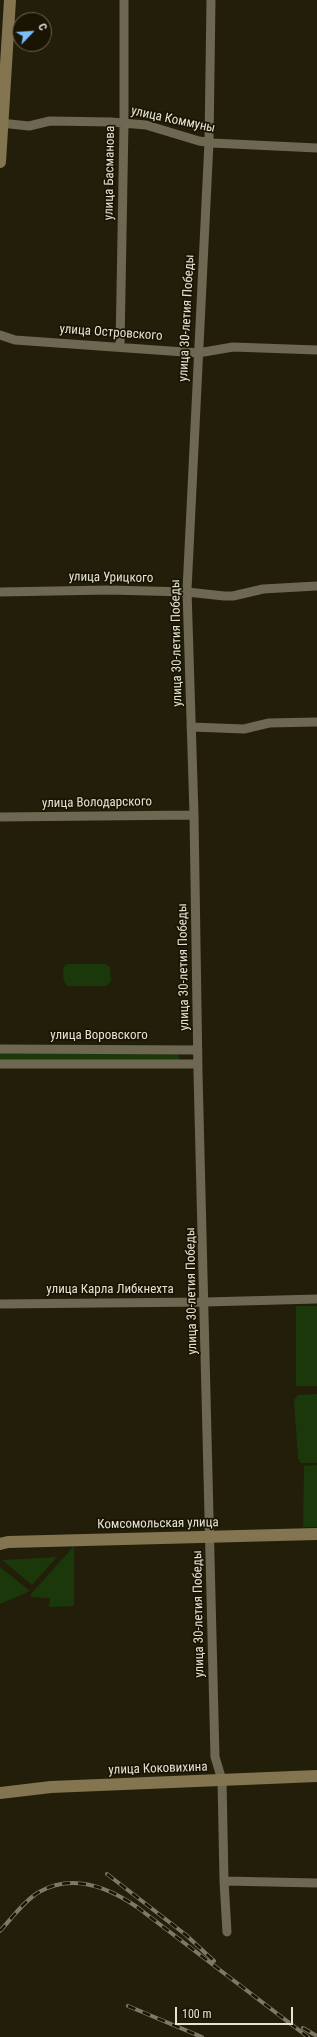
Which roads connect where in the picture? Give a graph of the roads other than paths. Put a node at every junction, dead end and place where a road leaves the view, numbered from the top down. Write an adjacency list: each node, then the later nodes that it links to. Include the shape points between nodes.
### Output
1 (10, 0): 4 (street)
2 (124, 0): 5 (street, улица Басманова)
3 (211, 0): 6 (street, улица 30-летия Победы)
4 (2, 123): 5 (street, улица Коммуны, via 29,126 50,121); 8 (street)
5 (124, 123): 6 (street, улица Коммуны, via 146,124); 10 (street, улица Басманова)
6 (209, 142): 7 (street, улица Коммуны); 12 (street, улица 30-летия Победы)
7 (317, 148)
8 (0, 162)
9 (0, 335): 10 (street, улица Островского, via 15,340)
10 (120, 347): 12 (street, улица Островского)
11 (317, 350): 12 (street, улица Островского, via 232,347)
12 (198, 353): 15 (street, улица 30-летия Победы)
13 (317, 586): 15 (street, улица Урицкого, via 263,589 233,596)
14 (0, 592): 15 (street, улица Урицкого)
15 (187, 592): 17 (street, улица 30-летия Победы)
16 (317, 722): 17 (street, via 269,723 244,729)
17 (192, 727): 18 (street, улица 30-летия Победы)
18 (194, 815): 19 (street, улица Володарского); 21 (street, улица 30-летия Победы)
19 (0, 817)
20 (0, 1049): 21 (street, улица Воровского)
21 (198, 1050): 23 (street, улица 30-летия Победы)
22 (0, 1064): 23 (street)
23 (198, 1064): 25 (street, улица 30-летия Победы)
24 (317, 1299): 25 (street, улица Карла Либкнехта)
25 (205, 1302): 26 (street, улица Карла Либкнехта); 28 (street, улица 30-летия Победы)
26 (0, 1304)
27 (317, 1534): 28 (street, Комсомольская улица)
28 (210, 1537): 29 (street, Комсомольская улица); 31 (street, улица 30-летия Победы, via 216,1757)
29 (0, 1544)
30 (317, 1776): 31 (street, улица Коковихина)
31 (222, 1780): 32 (street, улица Коковихина, via 52,1787); 33 (street, улица 30-летия Победы)
32 (0, 1793)
33 (224, 1881): 34 (street); 35 (street, улица 30-летия Победы)
34 (317, 1883)
35 (227, 1932)

